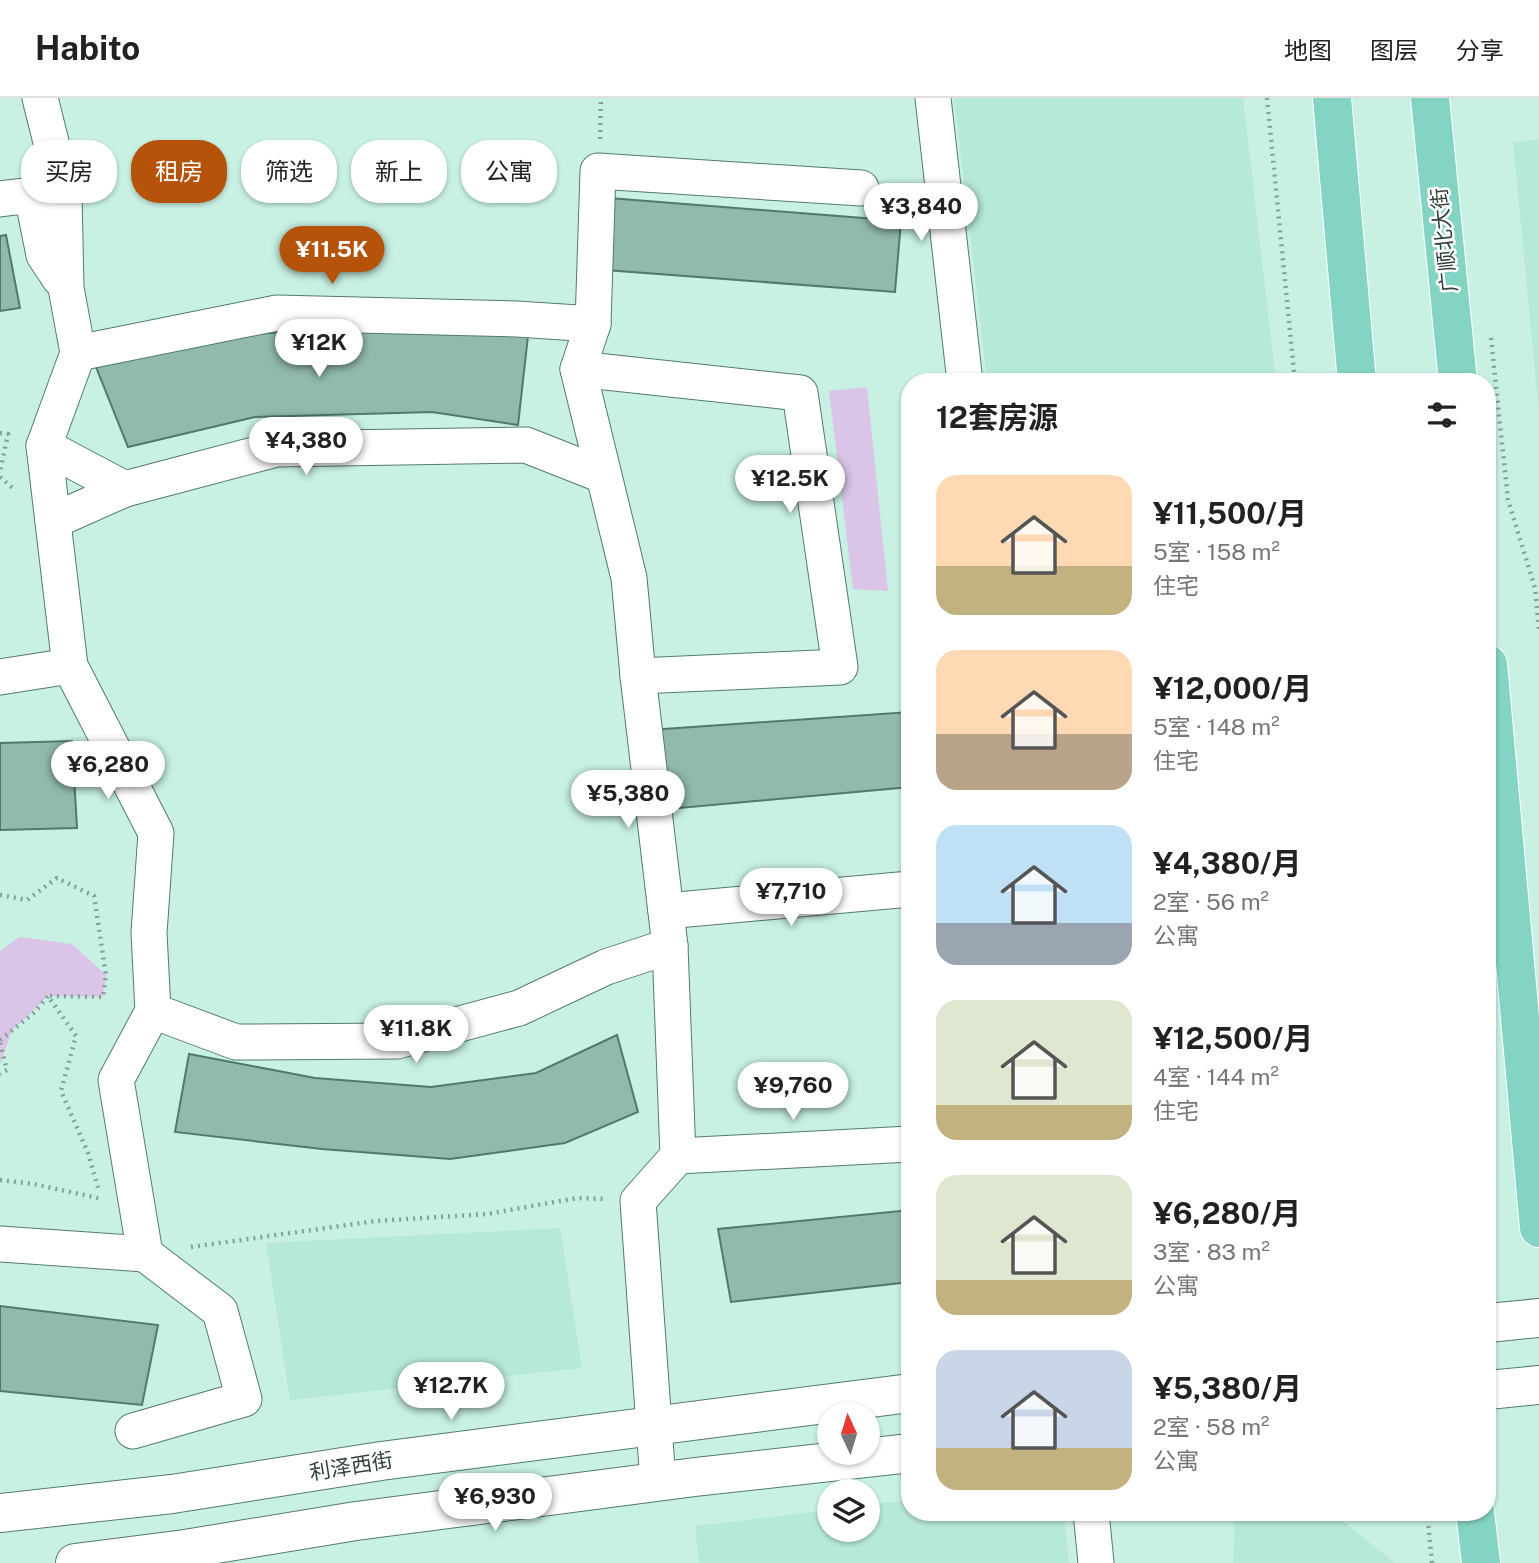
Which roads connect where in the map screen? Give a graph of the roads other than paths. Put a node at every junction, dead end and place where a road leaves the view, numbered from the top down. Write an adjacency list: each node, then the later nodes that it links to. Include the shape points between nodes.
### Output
1 (40, 98): 7 (street, via 64,194)
2 (933, 98): 11 (street)
3 (1332, 98): 12 (main road)
4 (1430, 98): 13 (main road, 广顺北大街)
5 (861, 188): 8 (street, via 598,171)
6 (0, 199): 7 (street, via 32,195 44,255)
7 (66, 288): 9 (street)
8 (593, 324): 9 (street, via 277,313); 10 (street)
9 (78, 353): 14 (street)
10 (578, 369): 15 (street); 19 (street, via 800,393 840,667)
11 (964, 373)
12 (1356, 373)
13 (1457, 373)
14 (44, 446): 16 (street); 17 (street)
15 (602, 475): 16 (street, via 526,445 276,449); 19 (street, via 629,578)
16 (125, 489): 17 (street)
17 (53, 521): 18 (street)
18 (70, 666): 20 (street); 25 (street, via 156,833 149,933)
19 (638, 676): 23 (street)
20 (0, 677)
21 (1496, 752): 28 (main road)
22 (901, 891): 23 (street)
23 (667, 911): 24 (street)
24 (670, 946): 25 (street, via 606,967 519,1008 397,1041 236,1042); 27 (street)
25 (153, 1011): 30 (street, via 116,1080)
26 (901, 1144): 27 (street)
27 (678, 1156): 36 (street, via 638,1201)
28 (1539, 1228)
29 (0, 1244): 30 (street)
30 (145, 1254): 37 (street, via 220,1311 244,1399)
31 (1539, 1318): 32 (street)
32 (1496, 1322)
33 (1539, 1385): 34 (street)
34 (1496, 1389)
35 (901, 1394): 36 (street, 利泽西街)
36 (653, 1426): 39 (street); 40 (street, 利泽西街, via 172,1494)
37 (133, 1431)
38 (901, 1454): 39 (street)
39 (658, 1482): 43 (street)
40 (0, 1513)
41 (1092, 1521): 44 (street)
42 (1476, 1521): 45 (main road)
43 (75, 1563)
44 (1096, 1563)
45 (1481, 1563)

